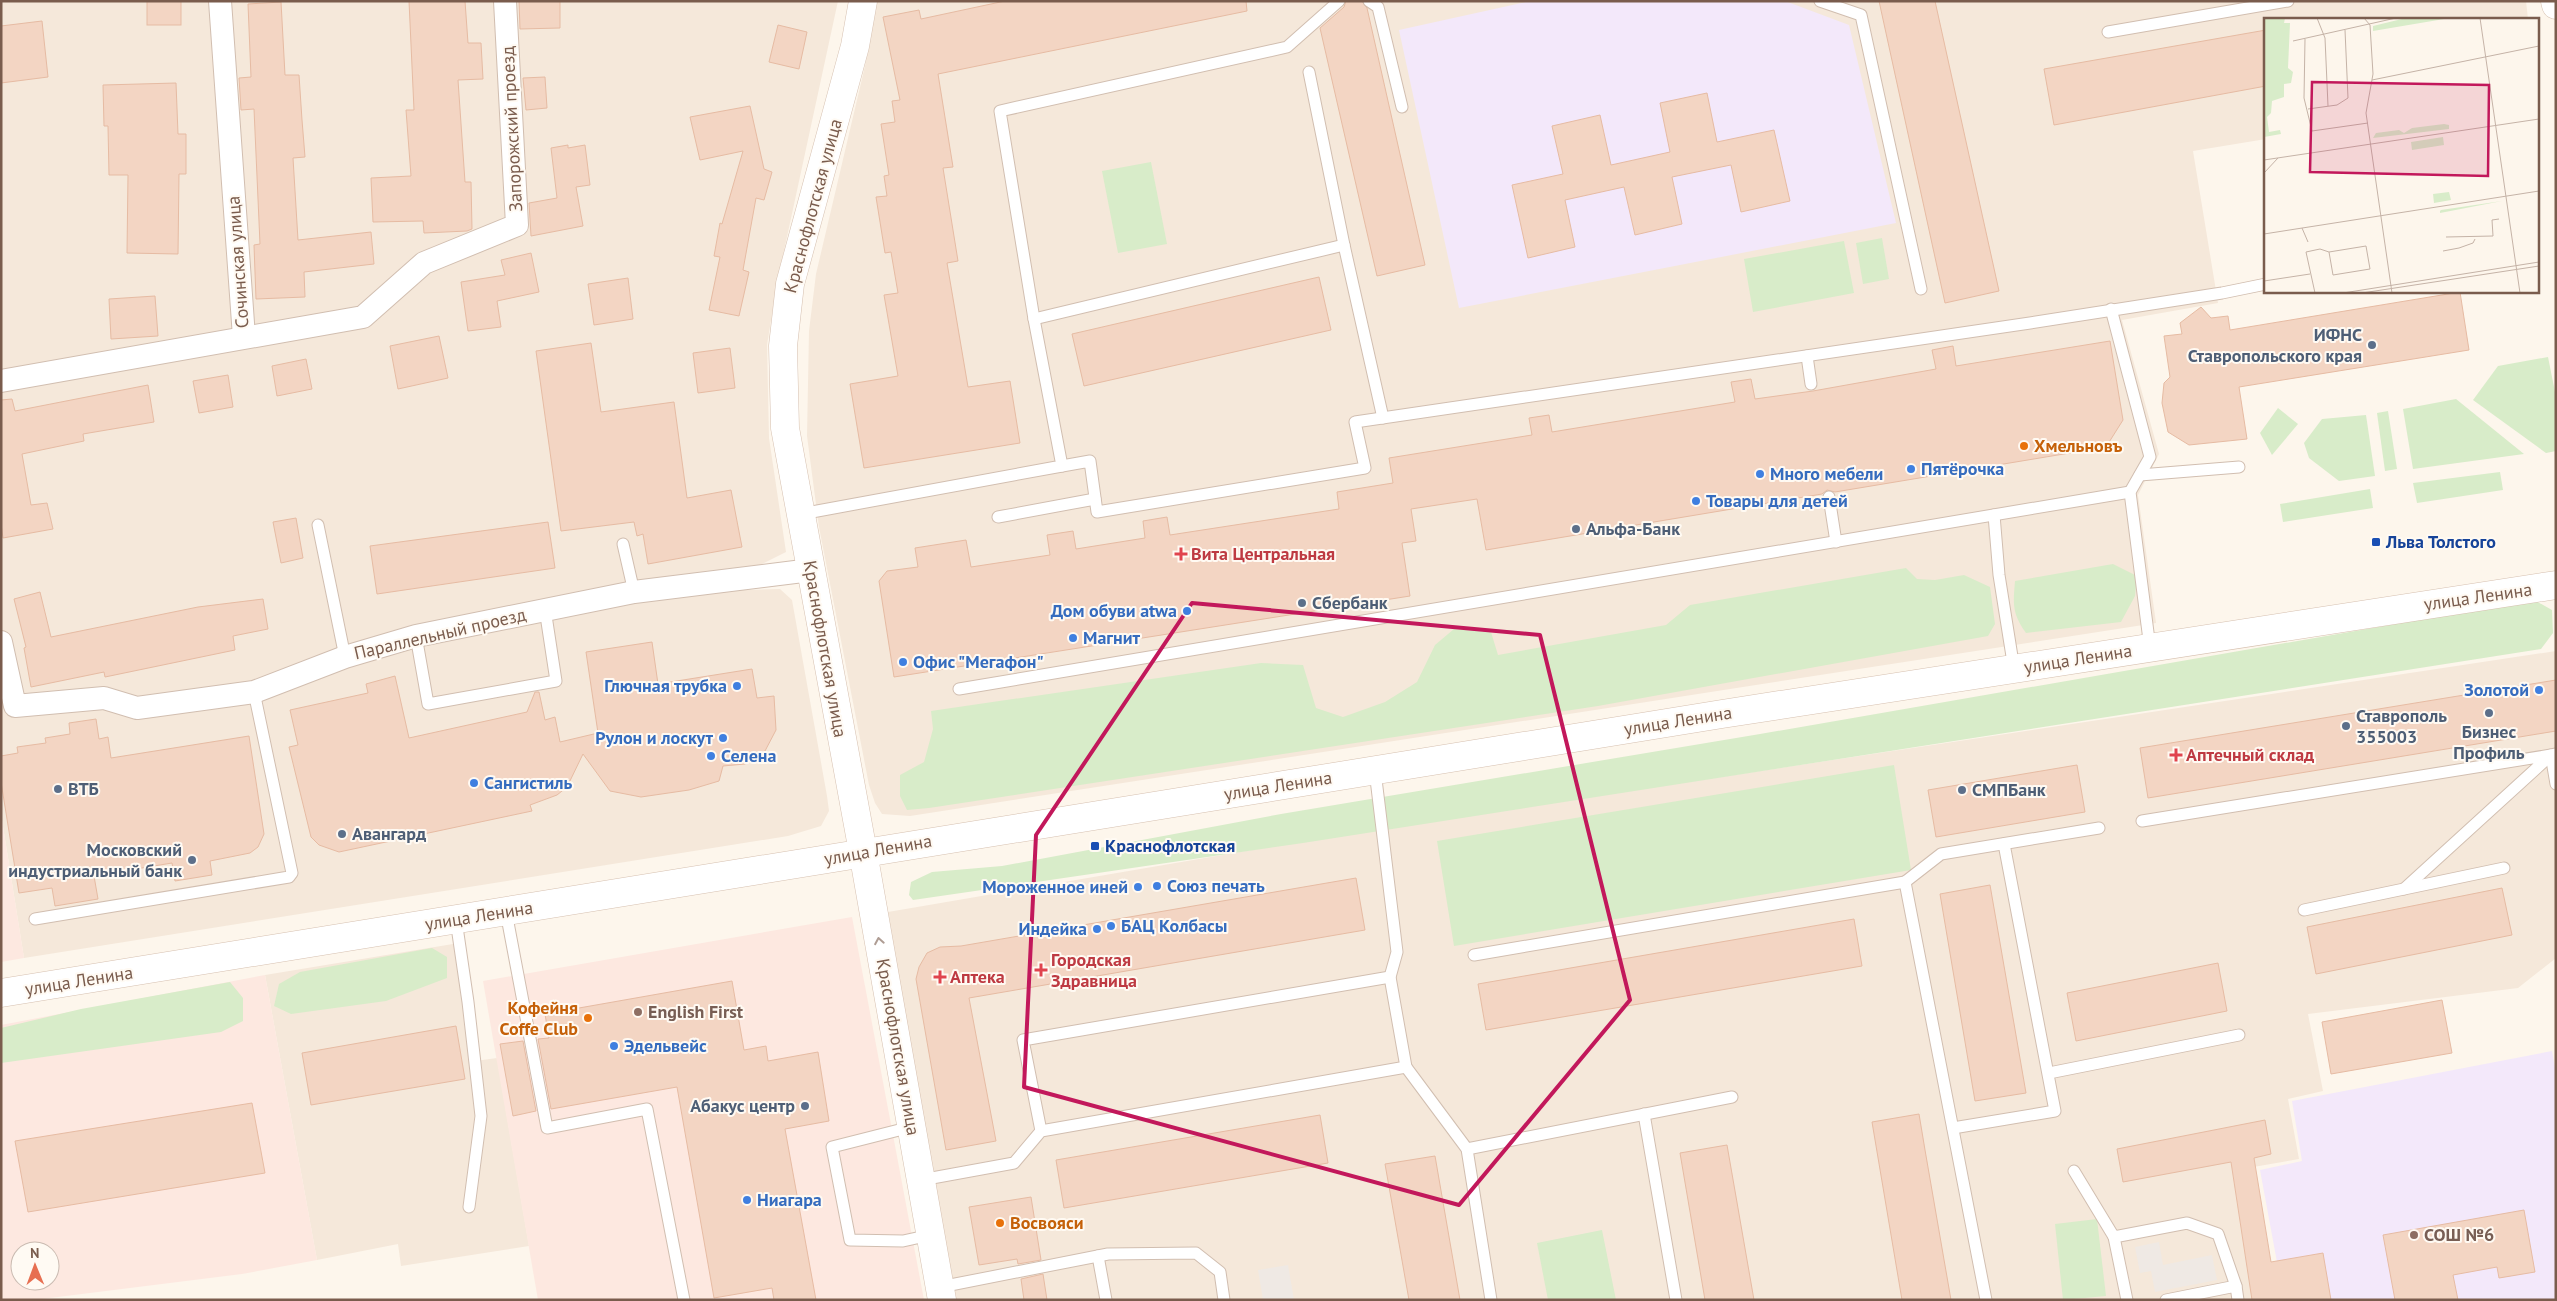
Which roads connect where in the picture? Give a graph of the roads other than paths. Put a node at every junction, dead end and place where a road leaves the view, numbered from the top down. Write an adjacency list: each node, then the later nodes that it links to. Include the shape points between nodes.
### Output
1 (220, 1): 20 (street, Сочинская улица)
2 (505, 1): 20 (street, Запорожский проезд, via 517,224 424,263 363,318)
3 (863, 1): 31 (main road, Краснофлотская улица, via 855,46 790,284 783,346 785,428)
4 (1339, 1): 19 (lane, via 1287,47 1000,110)
5 (1369, 1): 14 (lane, via 1378,7)
6 (1820, 1): 11 (lane)
7 (1858, 1): 11 (lane)
8 (2288, 1): 12 (lane)
9 (2555, 1): 10 (main road)
10 (2556, 6)
11 (1861, 14): 17 (lane)
12 (2108, 32)
13 (1309, 72): 15 (lane)
14 (1402, 107)
15 (1344, 245): 19 (lane); 24 (lane)
16 (2264, 284): 18 (lane)
17 (1921, 288)
18 (2111, 309): 21 (lane); 27 (lane, via 2150,457)
19 (1034, 319): 25 (lane)
20 (244, 337): 22 (street, Сочинская улица)
21 (1807, 356): 23 (lane); 24 (lane)
22 (1, 381)
23 (1811, 384)
24 (1383, 418): 30 (lane, via 1355,422 1365,468 1097,512)
25 (1062, 466): 30 (lane, via 1090,461); 31 (lane)
26 (2239, 467): 27 (lane)
27 (2140, 475): 28 (lane)
28 (2130, 492): 32 (lane); 43 (lane)
29 (1829, 497): 35 (lane)
30 (1095, 499): 33 (lane)
31 (801, 514): 37 (main road, Краснофлотская улица)
32 (1994, 515): 35 (lane); 45 (lane, via 1999,575)
33 (998, 517)
34 (318, 525): 44 (lane)
35 (1836, 542): 46 (lane)
36 (623, 544): 39 (lane)
37 (811, 570): 39 (street, Параллельный проезд); 54 (main road, Краснофлотская улица)
38 (2556, 585): 43 (main road, улица Ленина)
39 (634, 592): 40 (street, Параллельный проезд)
40 (545, 609): 41 (street, Параллельный проезд); 41 (lane, via 556,681 428,704)
41 (416, 636): 44 (street, Параллельный проезд)
42 (1, 642): 47 (street, Параллельный проезд, via 15,706 104,698 137,708)
43 (2150, 648): 45 (main road, улица Ленина)
44 (345, 657): 47 (street, Параллельный проезд)
45 (2014, 669): 49 (main road, улица Ленина)
46 (959, 690)
47 (254, 692): 60 (lane, via 292,873 289,877)
48 (2554, 755): 50 (lane); 51 (lane); 57 (lane)
49 (1375, 771): 54 (main road, улица Ленина); 63 (lane, via 1397,952)
50 (2556, 784)
51 (2142, 821)
52 (2098, 828): 53 (lane)
53 (2004, 844): 56 (lane, via 1941,854); 67 (lane)
54 (863, 852): 59 (main road, улица Ленина); 70 (main road, Краснофлотская улица, one-way to 54)
55 (2504, 868): 57 (lane)
56 (1905, 882): 62 (lane); 71 (lane)
57 (2404, 889): 58 (lane)
58 (2304, 910)
59 (506, 912): 61 (main road, улица Ленина); 82 (lane, via 547,1128 647,1109)
60 (35, 919)
61 (456, 920): 64 (main road, улица Ленина); 76 (lane, via 481,1116)
62 (1474, 955)
63 (1390, 977): 66 (lane); 72 (lane, via 1023,1040)
64 (1, 993)
65 (2239, 1035): 67 (lane)
66 (1406, 1067): 72 (lane); 73 (lane)
67 (2048, 1073): 71 (lane, via 2055,1111)
68 (1732, 1097): 69 (lane)
69 (1644, 1114): 73 (lane); 86 (lane)
70 (912, 1127): 75 (main road, Краснофлотская улица); 77 (lane, via 832,1147 850,1240 904,1241)
71 (1953, 1128): 87 (lane)
72 (1041, 1131): 75 (lane, via 1014,1162)
73 (1467, 1149): 85 (lane)
74 (2074, 1171): 78 (lane)
75 (922, 1180): 77 (main road, Краснофлотская улица)
76 (469, 1207)
77 (930, 1235): 81 (main road, Краснофлотская улица)
78 (2114, 1237): 80 (lane, via 2187,1223 2218,1234); 88 (lane)
79 (1098, 1256): 81 (lane); 83 (lane); 84 (lane, via 1196,1253 1220,1272)
80 (2236, 1286): 89 (lane); 90 (lane)
81 (941, 1293)
82 (684, 1300)
83 (1106, 1300)
84 (1224, 1300)
85 (1491, 1300)
86 (1676, 1300)
87 (1986, 1300)
88 (2127, 1300)
89 (2166, 1300)
90 (2238, 1300)

